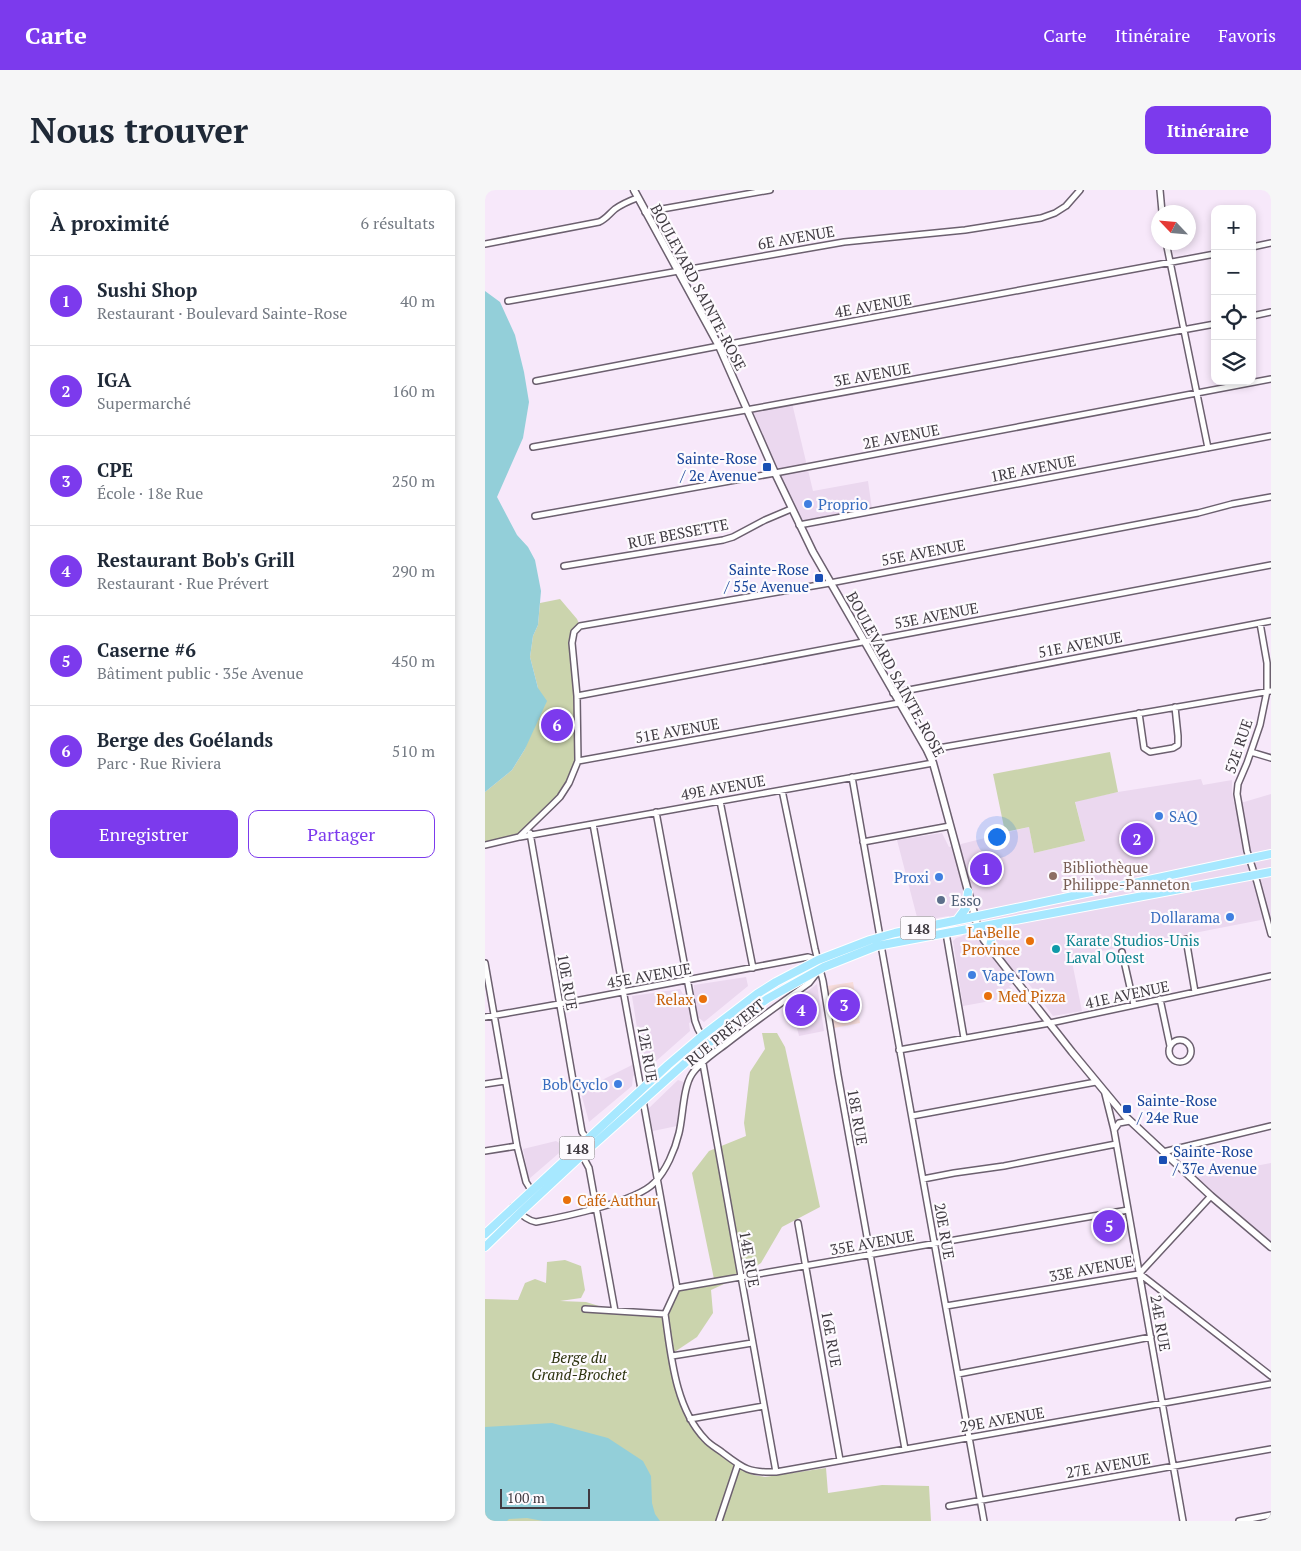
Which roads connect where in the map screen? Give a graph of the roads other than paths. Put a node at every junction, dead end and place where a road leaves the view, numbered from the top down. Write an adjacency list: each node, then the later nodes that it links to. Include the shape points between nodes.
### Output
1 (634, 190): 5 (street, BOULEVARD SAINTE-ROSE)
2 (770, 190): 7 (street)
3 (1081, 190): 14 (street, 6E AVENUE, via 1065,206 1041,218 965,230 844,242)
4 (1161, 190): 6 (street)
5 (637, 198): 7 (street, BOULEVARD SAINTE-ROSE); 9 (street, via 599,222)
6 (1162, 205)
7 (645, 212): 14 (street, BOULEVARD SAINTE-ROSE)
8 (1271, 243): 10 (street)
9 (485, 244)
10 (1256, 246)
11 (1167, 250): 13 (street)
12 (1211, 255): 13 (street, 4E AVENUE)
13 (1169, 262): 19 (street); 20 (street, 4E AVENUE)
14 (677, 271): 15 (street, 6E AVENUE); 20 (street, BOULEVARD SAINTE-ROSE)
15 (508, 301)
16 (1271, 312): 17 (street)
17 (1256, 315)
18 (1211, 325): 19 (street, 3E AVENUE)
19 (1183, 330): 23 (street); 24 (street, 3E AVENUE)
20 (719, 346): 22 (street, 4E AVENUE); 24 (street, BOULEVARD SAINTE-ROSE)
21 (1271, 379): 23 (street, 2E AVENUE)
22 (536, 381)
23 (1196, 392): 27 (street); 28 (street, 2E AVENUE)
24 (746, 410): 26 (street, 3E AVENUE); 28 (street, BOULEVARD SAINTE-ROSE)
25 (1271, 436): 27 (street, 1RE AVENUE)
26 (533, 447)
27 (1208, 448): 32 (street, 1RE AVENUE)
28 (775, 473): 30 (street, BOULEVARD SAINTE-ROSE); 31 (street, 2E AVENUE)
29 (1271, 496): 35 (street, 55E AVENUE, via 1198,513)
30 (791, 509): 32 (street, BOULEVARD SAINTE-ROSE); 34 (street, RUE BESSETTE, via 723,540)
31 (535, 516)
32 (799, 525): 35 (street, BOULEVARD SAINTE-ROSE)
33 (1271, 565): 38 (street, 53E AVENUE)
34 (564, 566)
35 (830, 583): 38 (street, BOULEVARD SAINTE-ROSE); 41 (street, 55E AVENUE, via 579,626 572,642)
36 (1271, 621): 37 (street, 51E AVENUE)
37 (1260, 623): 39 (street, 52E RUE); 40 (street, 51E AVENUE)
38 (864, 642): 40 (street, BOULEVARD SAINTE-ROSE); 41 (street, 53E AVENUE)
39 (1269, 691): 43 (street); 46 (street, 52E RUE)
40 (893, 693): 42 (street, BOULEVARD SAINTE-ROSE)
41 (577, 696): 48 (street)
42 (899, 703): 45 (street, BOULEVARD SAINTE-ROSE); 48 (street, 51E AVENUE)
43 (1175, 707): 44 (street); 44 (street, via 1178,745 1150,752 1144,748)
44 (1139, 713): 45 (street)
45 (927, 750): 49 (street, BOULEVARD SAINTE-ROSE)
46 (1251, 752): 47 (street); 62 (street, 52E RUE, via 1237,790)
47 (1271, 758)
48 (578, 761): 56 (street, via 560,797)
49 (933, 763): 50 (street, 49E AVENUE); 55 (street, BOULEVARD SAINTE-ROSE)
50 (852, 777): 51 (street, 49E AVENUE); 59 (street, 20E RUE)
51 (782, 790): 52 (street, 49E AVENUE); 76 (street, 18E RUE)
52 (720, 801): 53 (street, 49E AVENUE); 78 (street)
53 (655, 812): 54 (street, 49E AVENUE); 81 (street)
54 (593, 824): 57 (street, 49E AVENUE); 82 (street, 12E RUE)
55 (950, 826): 59 (street); 65 (street, BOULEVARD SAINTE-ROSE)
56 (529, 827): 57 (street, 10E RUE); 58 (street)
57 (530, 835): 58 (street, 49E AVENUE); 85 (street, 10E RUE)
58 (519, 837): 60 (street, 49E AVENUE)
59 (863, 842): 73 (street, 20E RUE)
60 (485, 845)
61 (1271, 854): 62 (main road, 148)
62 (1249, 858): 64 (street, 52E RUE); 66 (main road, 148)
63 (1271, 872): 64 (main road, 148)
64 (1255, 875): 68 (main road, 148); 71 (street, 52E RUE)
65 (968, 892): 66 (street, BOULEVARD SAINTE-ROSE); 67 (main road, via 966,908)
66 (975, 917): 67 (main road, 148); 69 (street, BOULEVARD SAINTE-ROSE)
67 (957, 920): 73 (main road, 148)
68 (1001, 924): 69 (main road, 148); 74 (main road, via 992,934)
69 (978, 928): 70 (main road, 148); 74 (street, BOULEVARD SAINTE-ROSE)
70 (945, 933): 73 (main road, 148); 91 (street)
71 (1271, 934)
72 (1185, 939): 83 (street)
73 (880, 941): 76 (main road, 148); 79 (main road, 148); 93 (street, 20E RUE)
74 (990, 948): 89 (street, BOULEVARD SAINTE-ROSE)
75 (1122, 952): 86 (street)
76 (818, 960): 78 (street, 45E AVENUE, via 808,957); 79 (street, 18E RUE); 90 (main road, 148, via 763,990)
77 (485, 963): 87 (street)
78 (753, 968): 81 (street, 45E AVENUE)
79 (820, 969): 94 (main road, 148, via 757,1007); 95 (street, RUE PRÉVERT, via 809,983); 126 (street, 18E RUE)
80 (1271, 976): 83 (street, 41E AVENUE)
81 (688, 980): 82 (street, 45E AVENUE); 90 (street, via 695,1021)
82 (624, 992): 85 (street, 45E AVENUE); 99 (street, 12E RUE)
83 (1195, 992): 84 (street, 41E AVENUE)
84 (1161, 1000): 86 (street, 41E AVENUE); 92 (street)
85 (559, 1004): 87 (street, 45E AVENUE); 106 (street, 10E RUE, via 582,1132)
86 (1134, 1005): 89 (street, 41E AVENUE)
87 (494, 1015): 88 (street, 45E AVENUE); 96 (street)
88 (485, 1017)
89 (1049, 1023): 91 (street, 41E AVENUE); 97 (street, BOULEVARD SAINTE-ROSE)
90 (702, 1036): 99 (main road, 148)
91 (964, 1038): 93 (street, 41E AVENUE)
92 (1170, 1046): 92 (street, via 1169,1053 1180,1062 1191,1054 1185,1041 1179,1040)
93 (899, 1050): 102 (street, 20E RUE)
94 (698, 1052): 95 (street, 14E RUE); 101 (main road, 148)
95 (702, 1062): 112 (street, RUE PRÉVERT, via 689,1078 677,1142); 129 (street, 14E RUE)
96 (505, 1081): 98 (street); 108 (street)
97 (1096, 1082): 100 (street, BOULEVARD SAINTE-ROSE); 102 (street)
98 (485, 1084)
99 (642, 1089): 101 (street, 12E RUE); 106 (main road, 148)
100 (1105, 1092): 103 (street, BOULEVARD SAINTE-ROSE); 105 (street, 24E RUE)
101 (644, 1101): 111 (main road, 148); 112 (street, 12E RUE)
102 (912, 1116): 113 (street, 20E RUE)
103 (1130, 1120): 105 (street, via 1119,1123); 110 (street, BOULEVARD SAINTE-ROSE)
104 (1271, 1126): 110 (street)
105 (1113, 1130): 107 (street, 24E RUE)
106 (587, 1139): 114 (main road, 148)
107 (1116, 1144): 113 (street); 118 (street, 24E RUE)
108 (517, 1146): 109 (street); 114 (street)
109 (485, 1152)
110 (1163, 1152): 115 (street, BOULEVARD SAINTE-ROSE)
111 (583, 1155): 117 (street, via 588,1164); 119 (main road, 148)
112 (657, 1179): 117 (street, RUE PRÉVERT, via 638,1195); 130 (street, 12E RUE)
113 (923, 1179): 123 (street, 20E RUE)
114 (531, 1190): 116 (main road, 148)
115 (1211, 1196): 124 (street, BOULEVARD SAINTE-ROSE); 128 (street, 33E AVENUE)
116 (513, 1207): 119 (street); 121 (main road, 148)
117 (595, 1208): 119 (street, RUE PRÉVERT, via 536,1222); 133 (street)
118 (1128, 1210): 123 (street, 35E AVENUE); 128 (street, 24E RUE)
119 (519, 1214): 122 (main road, 148)
120 (798, 1223): 127 (street, 16E RUE)
121 (486, 1232): 122 (street)
122 (494, 1238): 125 (main road, 148)
123 (935, 1244): 126 (street, 35E AVENUE); 131 (street, 20E RUE)
124 (1271, 1246)
125 (485, 1247)
126 (870, 1255): 127 (street, 35E AVENUE); 145 (street, 18E RUE)
127 (805, 1266): 129 (street, 35E AVENUE); 147 (street, 16E RUE)
128 (1139, 1274): 131 (street, 33E AVENUE); 135 (street, 24E RUE); 139 (street)
129 (741, 1277): 130 (street, 35E AVENUE); 136 (street, 14E RUE)
130 (677, 1288): 134 (street)
131 (946, 1306): 138 (street, 20E RUE)
132 (585, 1309): 133 (street)
133 (615, 1311): 134 (street)
134 (665, 1314): 137 (street, 29E AVENUE)
135 (1151, 1337): 138 (street); 141 (street, 24E RUE)
136 (753, 1343): 137 (street); 142 (street, 14E RUE)
137 (672, 1356): 143 (street, 29E AVENUE, via 683,1404)
138 (958, 1374): 144 (street, 20E RUE)
139 (1271, 1376)
140 (1271, 1384): 141 (street, 29E AVENUE)
141 (1162, 1403): 144 (street, 29E AVENUE); 149 (street, 24E RUE)
142 (764, 1406): 143 (street); 150 (street, 14E RUE)
143 (690, 1419): 148 (street, 29E AVENUE, via 706,1440)
144 (969, 1437): 145 (street, 29E AVENUE); 151 (street, 20E RUE)
145 (905, 1449): 147 (street, 29E AVENUE)
146 (1271, 1449): 149 (street, 27E AVENUE)
147 (840, 1460): 150 (street, 29E AVENUE)
148 (738, 1464): 150 (street, 29E AVENUE, via 758,1473); 154 (street)
149 (1174, 1466): 151 (street, 27E AVENUE); 156 (street, 24E RUE)
150 (775, 1472)
151 (981, 1500): 152 (street, 27E AVENUE); 155 (street, 20E RUE)
152 (949, 1506)
153 (1271, 1515): 157 (street)
154 (719, 1521)
155 (984, 1521)
156 (1183, 1521)
157 (1239, 1521)

